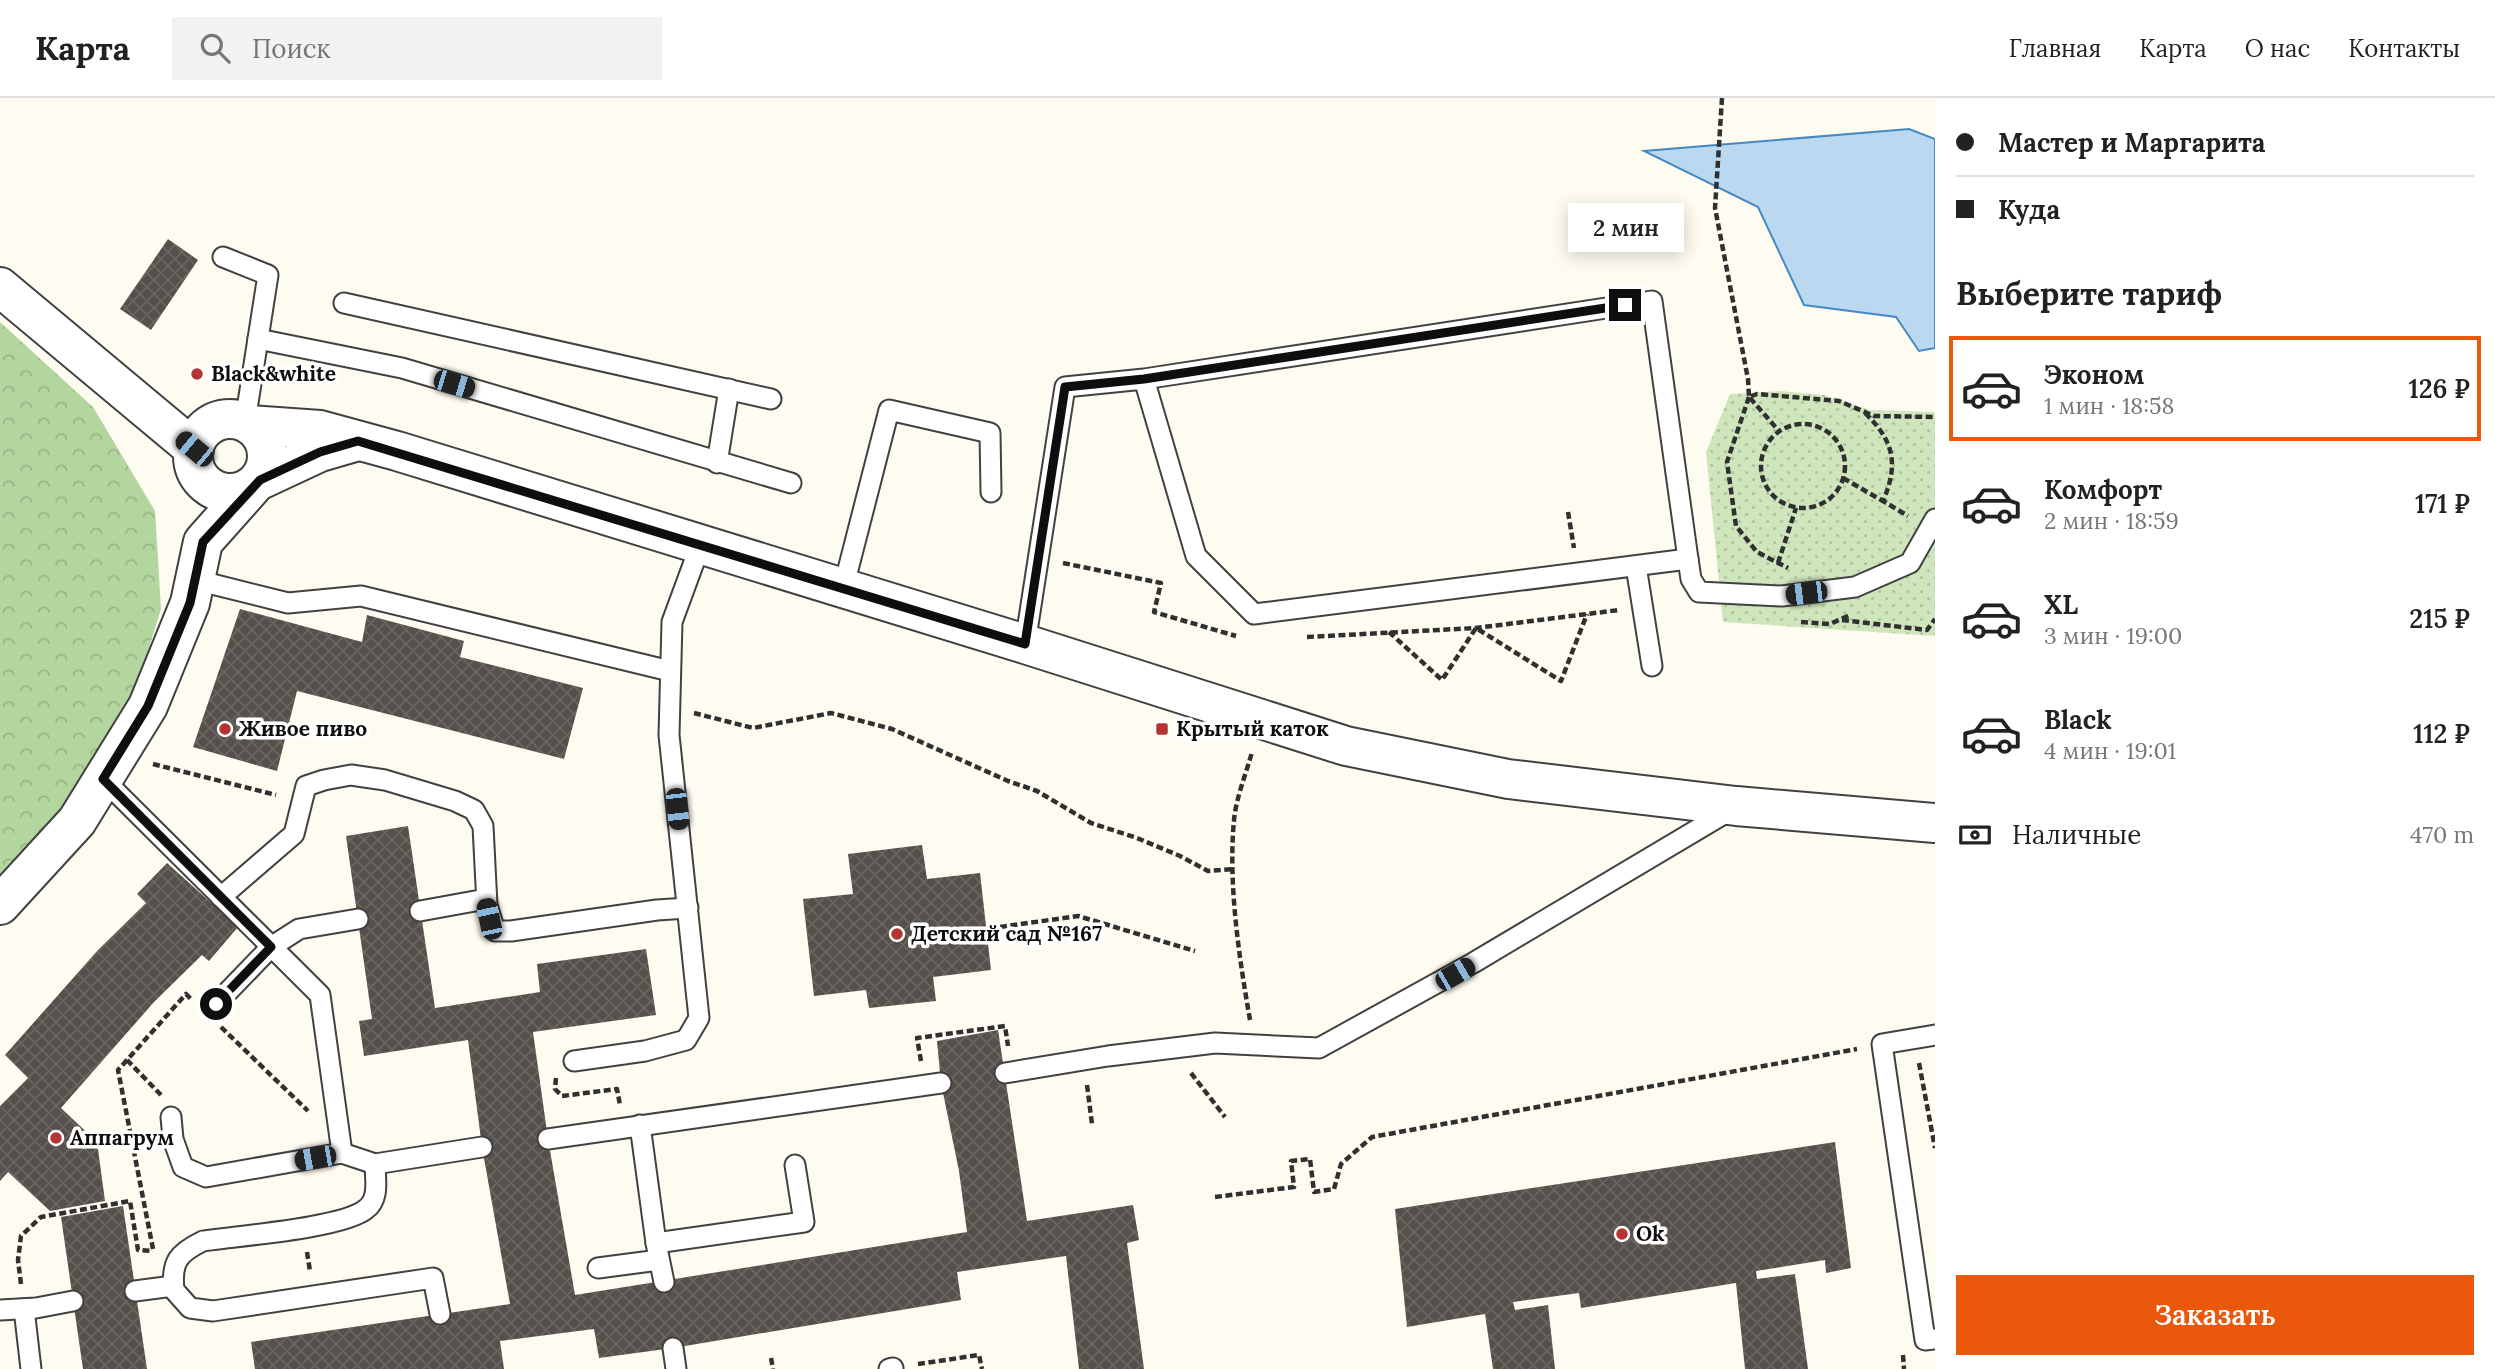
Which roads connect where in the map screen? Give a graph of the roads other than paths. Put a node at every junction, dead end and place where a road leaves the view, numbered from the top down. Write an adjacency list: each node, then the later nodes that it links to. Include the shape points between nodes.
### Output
1 (223, 257): 4 (lane, via 268,275)
2 (0, 287): 6 (street)
3 (344, 303): 7 (lane)
4 (258, 339): 9 (lane); 12 (lane, via 402,368)
5 (1144, 379): 19 (lane, via 1652,301); 20 (lane, via 1196,556 1254,614); 23 (lane, via 1065,387)
6 (116, 384): 9 (street); 11 (street)
7 (729, 389): 8 (lane); 12 (lane)
8 (771, 399)
9 (241, 422): 10 (street, via 320,430); 11 (street, via 216,422 206,428 198,437); 14 (street, via 260,433 266,444 265,469)
10 (358, 441): 14 (street, via 320,452); 18 (street)
11 (195, 461): 14 (street, via 204,483 214,490 239,493); 17 (street)
12 (717, 463): 13 (lane)
13 (791, 483)
14 (255, 484): 17 (street)
15 (991, 492): 22 (lane, via 990,433 889,410)
16 (1935, 519): 19 (lane, via 1910,562 1855,587 1782,596 1699,592)
17 (203, 542): 21 (street)
18 (700, 546): 22 (street); 25 (lane, via 672,622)
19 (1688, 559): 20 (lane)
20 (1636, 566): 24 (lane)
21 (196, 580): 25 (lane, via 288,603 361,596); 26 (street, via 148,706)
22 (843, 589): 23 (street)
23 (1025, 644): 27 (street, via 1346,746 1508,779)
24 (1652, 666)
25 (670, 671): 32 (lane, via 669,735)
26 (103, 779): 29 (lane); 31 (street, via 78,821)
27 (1736, 806): 28 (street); 39 (lane, via 1473,963 1319,1048 1215,1043)
28 (1935, 823)
29 (221, 897): 30 (lane, via 294,834 306,786 351,775 385,780 474,810 482,825); 35 (lane)
30 (486, 899): 32 (lane, via 495,931 511,932); 33 (lane)
31 (0, 905)
32 (688, 908): 38 (lane, via 699,1018 686,1040 645,1051)
33 (421, 911)
34 (358, 919): 35 (lane, via 299,929)
35 (271, 947): 36 (lane); 45 (lane, via 320,995)
36 (211, 1012)
37 (1935, 1035): 57 (lane, via 1882,1044 1925,1340)
38 (574, 1060)
39 (1009, 1072)
40 (934, 1084): 42 (lane)
41 (171, 1117): 45 (lane, via 183,1167 206,1177)
42 (640, 1125): 43 (lane); 48 (lane)
43 (548, 1139)
44 (482, 1147): 46 (lane)
45 (342, 1153): 46 (lane)
46 (375, 1164): 51 (lane, via 376,1193 368,1209 344,1221 203,1241 185,1249 173,1267)
47 (795, 1165): 48 (lane, via 804,1222)
48 (657, 1252): 49 (lane); 50 (lane)
49 (598, 1268)
50 (664, 1282)
51 (173, 1286): 52 (lane); 56 (lane, via 190,1308 213,1311 433,1278)
52 (135, 1292)
53 (72, 1301): 54 (lane)
54 (24, 1309): 55 (lane); 59 (lane)
55 (0, 1310)
56 (440, 1314)
57 (1935, 1339)
58 (673, 1348): 60 (lane)
59 (31, 1369)
60 (676, 1369)

